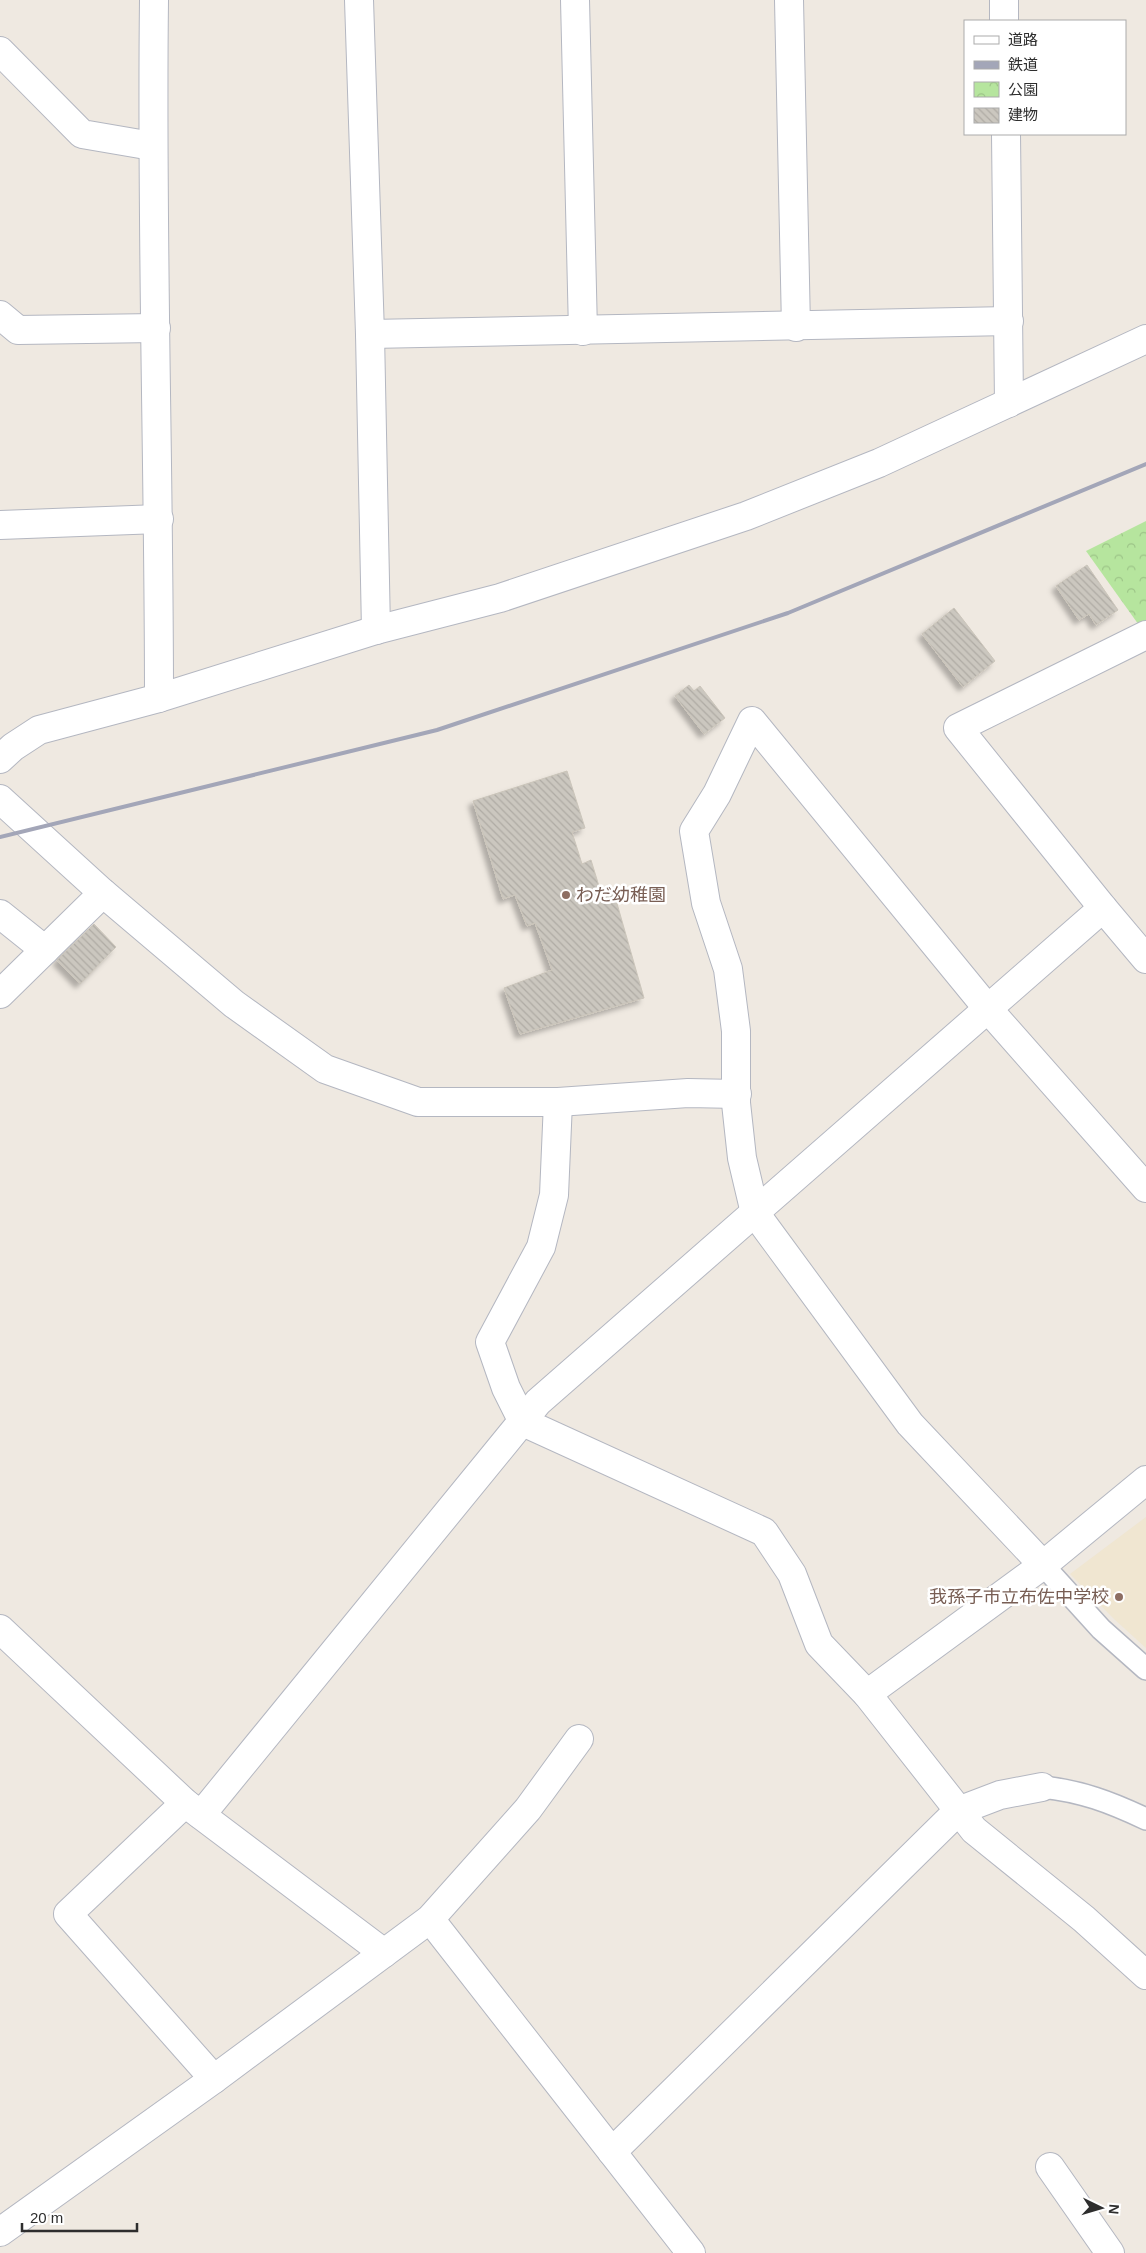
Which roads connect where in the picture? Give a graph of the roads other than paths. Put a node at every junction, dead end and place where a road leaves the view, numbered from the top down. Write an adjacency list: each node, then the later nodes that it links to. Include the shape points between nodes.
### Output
1 (154, 0): 9 (street)
2 (359, 0): 15 (street)
3 (575, 0): 14 (street)
4 (789, 0): 12 (street)
5 (1004, 0): 6 (street)
6 (1004, 20)
7 (0, 50): 9 (street, via 82,134)
8 (1006, 135): 11 (street)
9 (152, 146): 13 (street)
10 (0, 315): 13 (street, via 18,330)
11 (1009, 322): 12 (street); 17 (street)
12 (796, 327): 14 (street)
13 (156, 328): 18 (street)
14 (583, 331): 15 (street)
15 (370, 334): 20 (street)
16 (1146, 339): 17 (street)
17 (1009, 404): 20 (street, via 879,463 746,516 500,598)
18 (159, 519): 19 (street); 22 (street)
19 (0, 525)
20 (376, 630): 22 (street)
21 (1146, 635): 26 (street, via 958,728)
22 (159, 698): 23 (street, via 39,730)
23 (0, 759)
24 (0, 799): 25 (street)
25 (103, 893): 28 (street); 33 (street, via 234,1004 325,1068 418,1102)
26 (1103, 908): 29 (street); 31 (street)
27 (0, 914): 28 (street)
28 (45, 950): 30 (street)
29 (1146, 958)
30 (0, 994)
31 (988, 1010): 32 (street, via 752,721 717,794 694,831 706,903 728,969 736,1031); 34 (street); 35 (street)
32 (736, 1094): 33 (street, via 688,1093); 35 (street, via 742,1158)
33 (558, 1102): 36 (street, via 554,1195 541,1247 490,1342 506,1388)
34 (1146, 1188)
35 (755, 1213): 36 (street, via 538,1402); 38 (street, via 910,1424)
36 (523, 1422): 41 (street, via 764,1532 792,1574 819,1644); 44 (street)
37 (1146, 1480): 38 (street)
38 (1043, 1565): 40 (lane, via 1100,1629); 41 (street)
39 (0, 1630): 44 (street)
40 (1146, 1669)
41 (867, 1694): 45 (street)
42 (579, 1739): 47 (street, via 528,1808)
43 (1042, 1787): 45 (street, via 1000,1796); 46 (lane, via 1066,1789 1104,1799)
44 (193, 1809): 48 (street); 50 (street, via 68,1914)
45 (958, 1811): 49 (street, via 974,1830 1084,1919); 51 (street)
46 (1146, 1819)
47 (430, 1919): 48 (street); 51 (street)
48 (384, 1953): 50 (street)
49 (1146, 1975)
50 (214, 2079): 53 (street)
51 (612, 2152): 54 (street)
52 (1050, 2167): 55 (street)
53 (0, 2232)
54 (691, 2253)
55 (1110, 2253)

